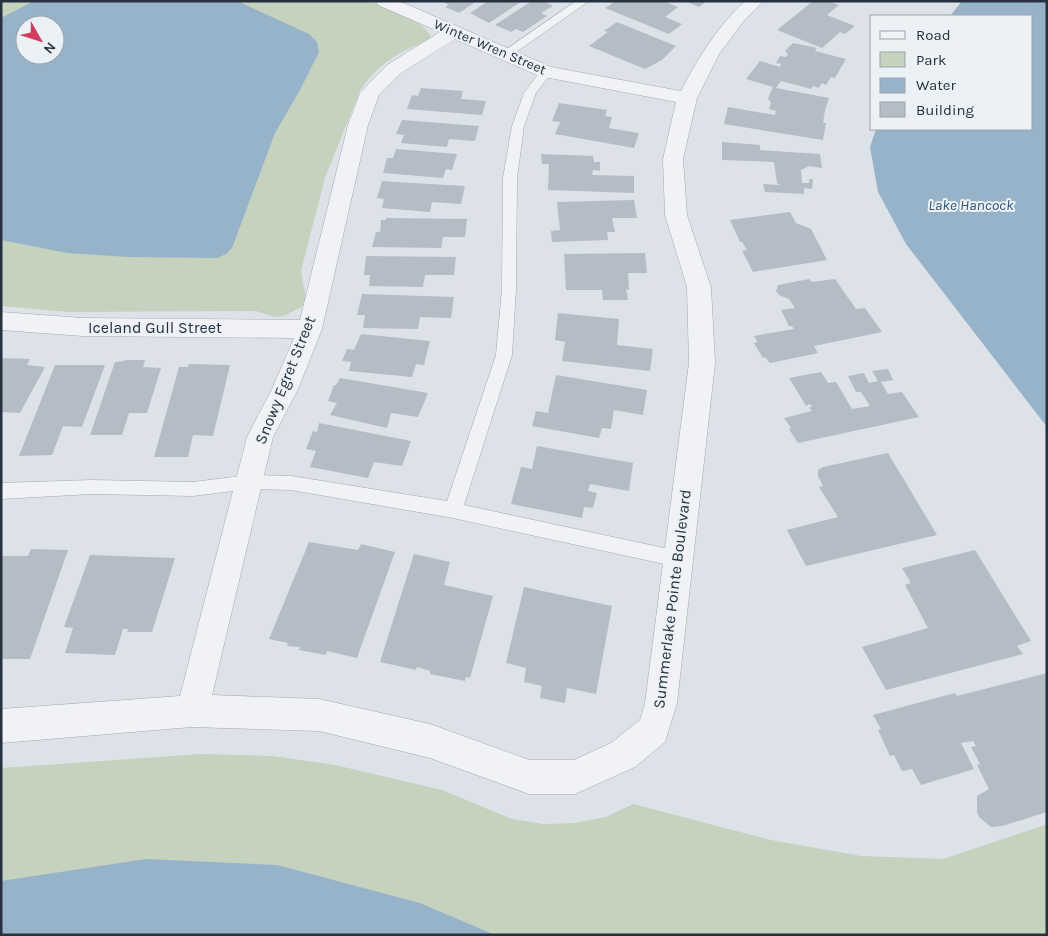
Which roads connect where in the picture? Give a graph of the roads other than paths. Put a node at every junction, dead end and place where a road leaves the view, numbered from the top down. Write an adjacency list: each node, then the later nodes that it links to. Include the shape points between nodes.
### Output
1 (384, 1): 4 (street, Winter Wren Street)
2 (584, 1): 5 (lane)
3 (755, 1): 7 (street, Summerlake Pointe Boulevard, via 710,53)
4 (453, 32): 5 (street, Winter Wren Street); 9 (street, Snowy Egret Street, via 394,69 370,93 358,125)
5 (504, 55): 6 (street, Winter Wren Street)
6 (546, 72): 7 (street, Winter Wren Street); 12 (lane, via 530,93 518,126 510,178 509,289 504,355)
7 (687, 98): 13 (street, Summerlake Pointe Boulevard, via 673,159 676,215 699,286 702,363)
8 (1, 321): 9 (street, Iceland Gull Street, via 83,327)
9 (310, 329): 10 (street, Snowy Egret Street, via 285,389 260,437)
10 (249, 482): 11 (lane, via 193,489); 12 (lane, via 291,483); 14 (street, Snowy Egret Street)
11 (1, 491)
12 (453, 510): 13 (lane)
13 (678, 560): 14 (street, Summerlake Pointe Boulevard, via 661,703 653,730 623,755 575,777 529,777 430,741 319,715)
14 (192, 710): 15 (street, Summerlake Pointe Boulevard)
15 (1, 726)

